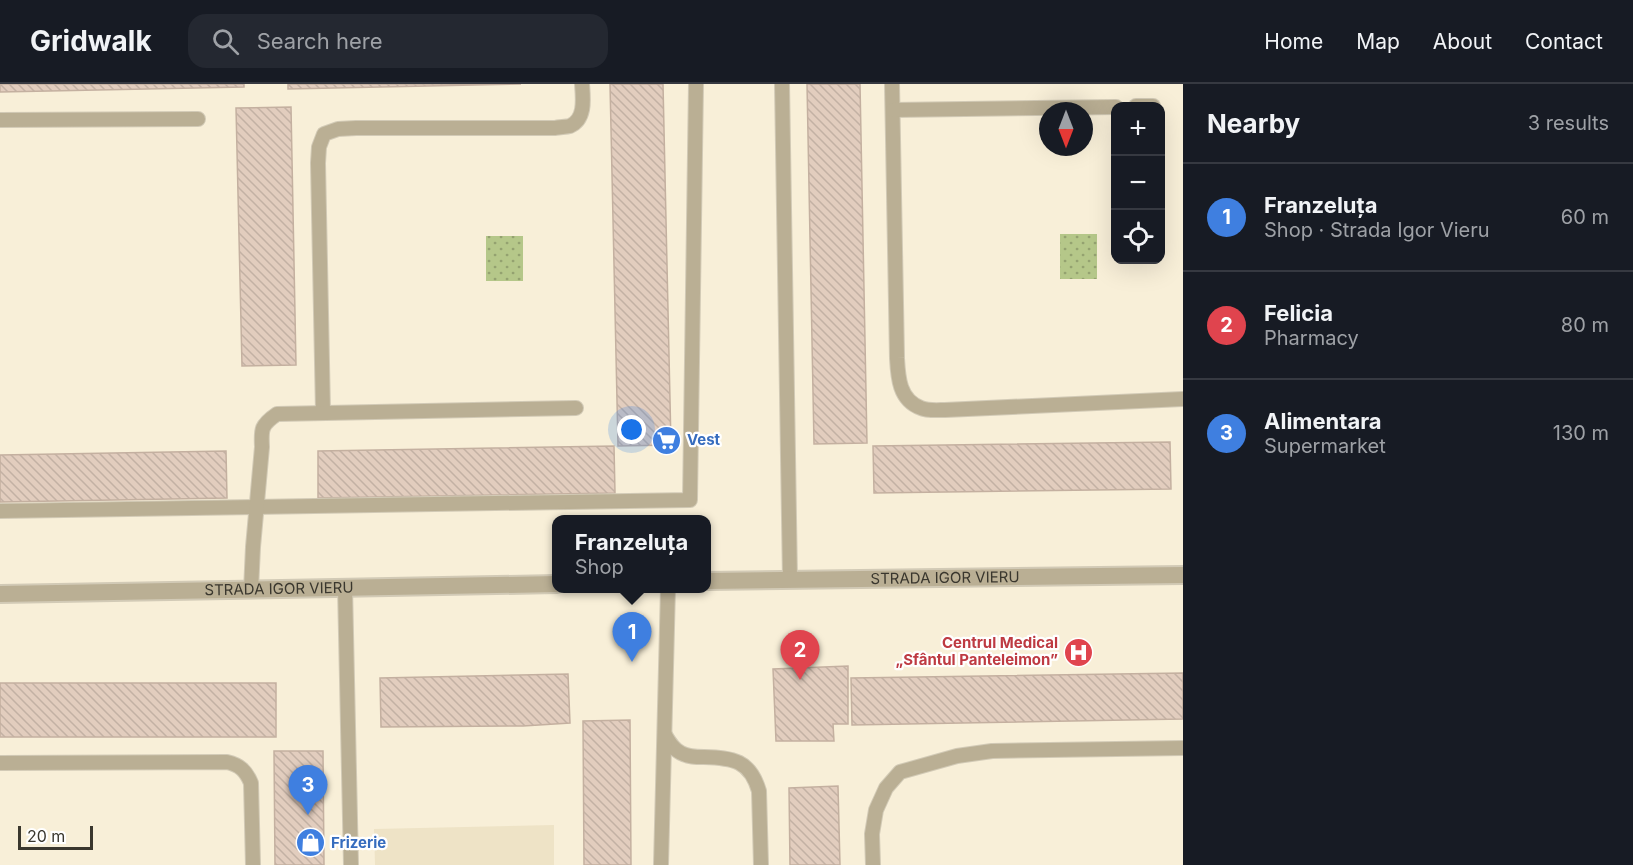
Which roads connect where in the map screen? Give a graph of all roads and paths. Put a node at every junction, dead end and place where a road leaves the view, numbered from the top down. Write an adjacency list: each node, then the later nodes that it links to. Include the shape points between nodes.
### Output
1 (582, 84): 11 (lane, via 581,115 570,126 356,128 324,134 318,163)
2 (696, 84): 12 (lane, via 690,500)
3 (782, 84): 15 (lane)
4 (892, 84): 6 (lane)
5 (1111, 107): 6 (lane)
6 (893, 110): 9 (lane, via 898,382 908,400 921,408 945,410)
7 (198, 119): 8 (lane)
8 (0, 120)
9 (1183, 399)
10 (576, 408): 11 (lane)
11 (323, 412): 12 (lane, via 277,414 266,422 261,431)
12 (256, 508): 13 (lane); 19 (lane)
13 (0, 511)
14 (1183, 575): 15 (street, STRADA IGOR VIERU)
15 (790, 580): 16 (street, STRADA IGOR VIERU)
16 (711, 581)
17 (552, 584): 18 (street, STRADA IGOR VIERU)
18 (345, 587): 19 (street, STRADA IGOR VIERU); 26 (lane)
19 (250, 590): 21 (street, STRADA IGOR VIERU)
20 (668, 593): 22 (lane)
21 (0, 594)
22 (665, 735): 27 (lane); 28 (lane, via 672,746 688,756 731,759 751,772 759,791)
23 (1183, 748): 29 (lane, via 992,751 900,772 886,788 876,810)
24 (0, 763): 25 (lane, via 235,764 247,773 251,783)
25 (253, 865)
26 (351, 865)
27 (662, 865)
28 (761, 865)
29 (873, 865)

